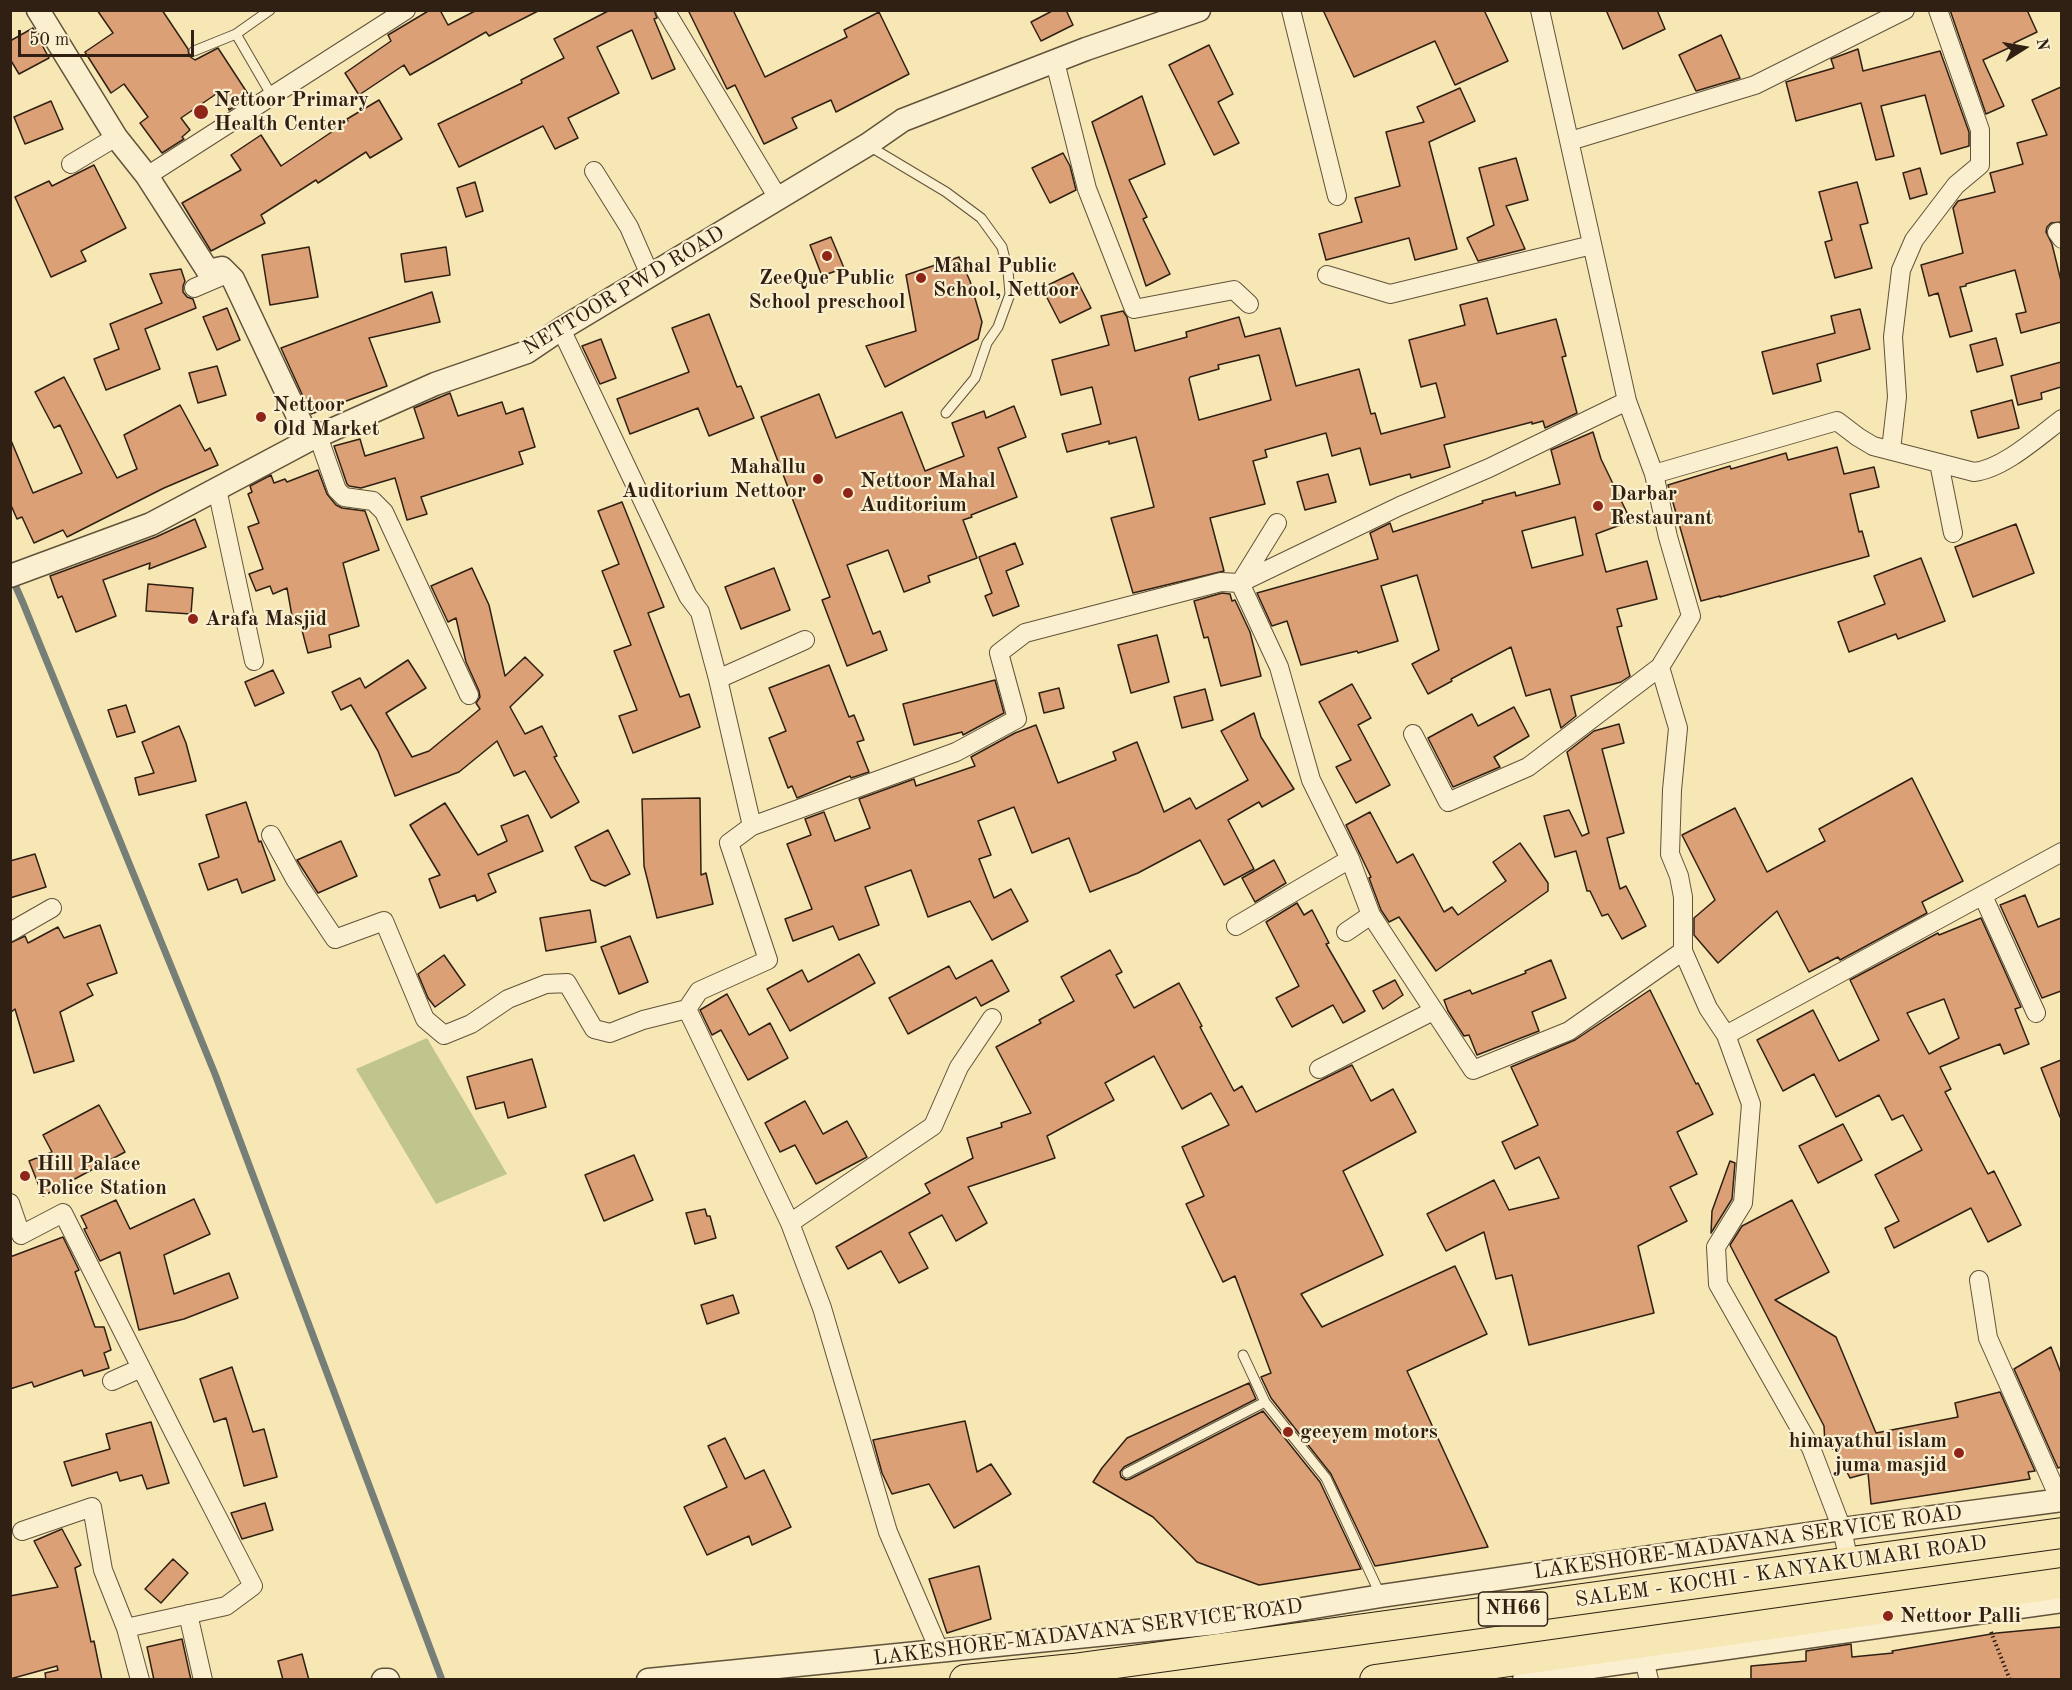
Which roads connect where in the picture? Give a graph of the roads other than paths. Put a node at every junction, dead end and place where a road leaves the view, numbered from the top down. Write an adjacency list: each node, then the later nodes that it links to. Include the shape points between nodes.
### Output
1 (38, 10): 14 (street)
2 (270, 10): 10 (lane)
3 (406, 10): 13 (street)
4 (666, 10): 21 (street)
5 (1198, 10): 12 (street, NETTOOR PWD ROAD)
6 (1291, 10): 20 (street)
7 (1540, 10): 15 (street)
8 (1905, 10): 15 (street, via 1755,86)
9 (1938, 10): 33 (street, via 1980,130 1980,165 1956,185 1914,240 1901,270 1893,338 1897,397)
10 (236, 34): 11 (lane); 13 (lane)
11 (194, 51)
12 (1055, 62): 16 (street, NETTOOR PWD ROAD, via 903,120); 27 (street, via 1087,189 1134,309 1234,291)
13 (272, 96): 19 (street)
14 (116, 137): 17 (street); 19 (street)
15 (1570, 141): 22 (street)
16 (867, 145): 21 (street, NETTOOR PWD ROAD); 30 (lane, via 946,192 981,218 1002,247 1010,294 975,378)
17 (71, 164)
18 (594, 171): 24 (street, via 629,227)
19 (147, 176): 23 (street, via 208,271 222,268)
20 (1337, 196)
21 (778, 198): 24 (street, NETTOOR PWD ROAD)
22 (1592, 245): 25 (street, via 1390,294); 29 (street)
23 (229, 273): 26 (street); 32 (street)
24 (650, 275): 28 (street, NETTOOR PWD ROAD)
25 (1327, 275)
26 (194, 288)
27 (1249, 304)
28 (561, 329): 32 (street, NETTOOR PWD ROAD, via 527,352 435,384); 44 (street, via 688,596 700,612)
29 (1627, 401): 35 (street); 40 (street)
30 (946, 413)
31 (2061, 419): 34 (street, via 1985,471)
32 (314, 438): 36 (street, NETTOOR PWD ROAD); 45 (street, via 337,490 344,497 373,501 384,512)
33 (1890, 450): 34 (street); 35 (street, via 1874,446 1837,421)
34 (1939, 463): 38 (street)
35 (1654, 474): 43 (street, via 1691,616)
36 (217, 489): 39 (street, NETTOOR PWD ROAD, via 151,524); 42 (street)
37 (1277, 523): 40 (street)
38 (1953, 533)
39 (10, 576)
40 (1240, 583): 47 (street, via 1221,582 1025,633 999,653 1017,719 956,752); 50 (street, via 1279,667 1311,780)
41 (805, 640): 44 (street)
42 (254, 661)
43 (1660, 667): 46 (street, via 1528,767 1448,802); 57 (street, via 1678,728 1670,854 1683,897)
44 (718, 679): 47 (street)
45 (469, 695)
46 (1413, 734)
47 (752, 826): 58 (street, via 729,843 768,960 699,991)
48 (271, 835): 58 (street, via 335,939 384,921 425,1019 444,1035 471,1024 508,999 546,984 567,983 594,1029 610,1033)
49 (2061, 852): 51 (street)
50 (1350, 859): 53 (street); 54 (street)
51 (1983, 896): 60 (street); 62 (street)
52 (52, 908): 55 (street)
53 (1371, 915): 56 (street); 59 (street)
54 (1236, 926)
55 (10, 932)
56 (1346, 932)
57 (1683, 951): 59 (street, via 1569,1031 1473,1070); 62 (street, via 1708,1008)
58 (687, 1009): 65 (street)
59 (1433, 1011): 63 (street)
60 (2036, 1013)
61 (992, 1018): 65 (street, via 959,1067 933,1126)
62 (1726, 1035): 73 (street, via 1751,1104 1743,1203 1716,1247 1718,1284 1812,1448)
63 (1319, 1070)
64 (10, 1203): 68 (street, via 21,1235 63,1213)
65 (790, 1223): 82 (street, via 822,1308 888,1532)
66 (1979, 1280): 72 (street, via 1988,1338)
67 (1243, 1355): 70 (lane)
68 (141, 1368): 69 (street); 80 (street, via 253,1586 226,1606)
69 (112, 1381)
70 (1265, 1402): 71 (lane); 78 (lane, via 1326,1478)
71 (1128, 1473)
72 (2061, 1500): 73 (street, LAKESHORE-MADAVANA SERVICE ROAD)
73 (1842, 1529): 76 (street); 78 (street, LAKESHORE-MADAVANA SERVICE ROAD)
74 (22, 1531): 81 (street, via 92,1508 103,1570)
75 (2061, 1533): 76 (highway, SALEM - KOCHI - KANYAKUMARI ROAD / NH66)
76 (1850, 1562): 89 (highway, SALEM - KOCHI - KANYAKUMARI ROAD / NH66, via 1073,1669)
77 (2061, 1583): 90 (highway, NH66)
78 (1381, 1596): 82 (street, LAKESHORE-MADAVANA SERVICE ROAD, via 1217,1623)
79 (2061, 1601): 83 (street)
80 (188, 1614): 81 (street); 85 (street)
81 (126, 1628): 84 (street)
82 (940, 1652): 88 (street, LAKESHORE-MADAVANA SERVICE ROAD)
83 (1646, 1670): 91 (street, via 1556,1672)
84 (140, 1680)
85 (203, 1680)
86 (383, 1680): 87 (street)
87 (388, 1680)
88 (648, 1680)
89 (965, 1680)
90 (1375, 1680)
91 (1524, 1680)

